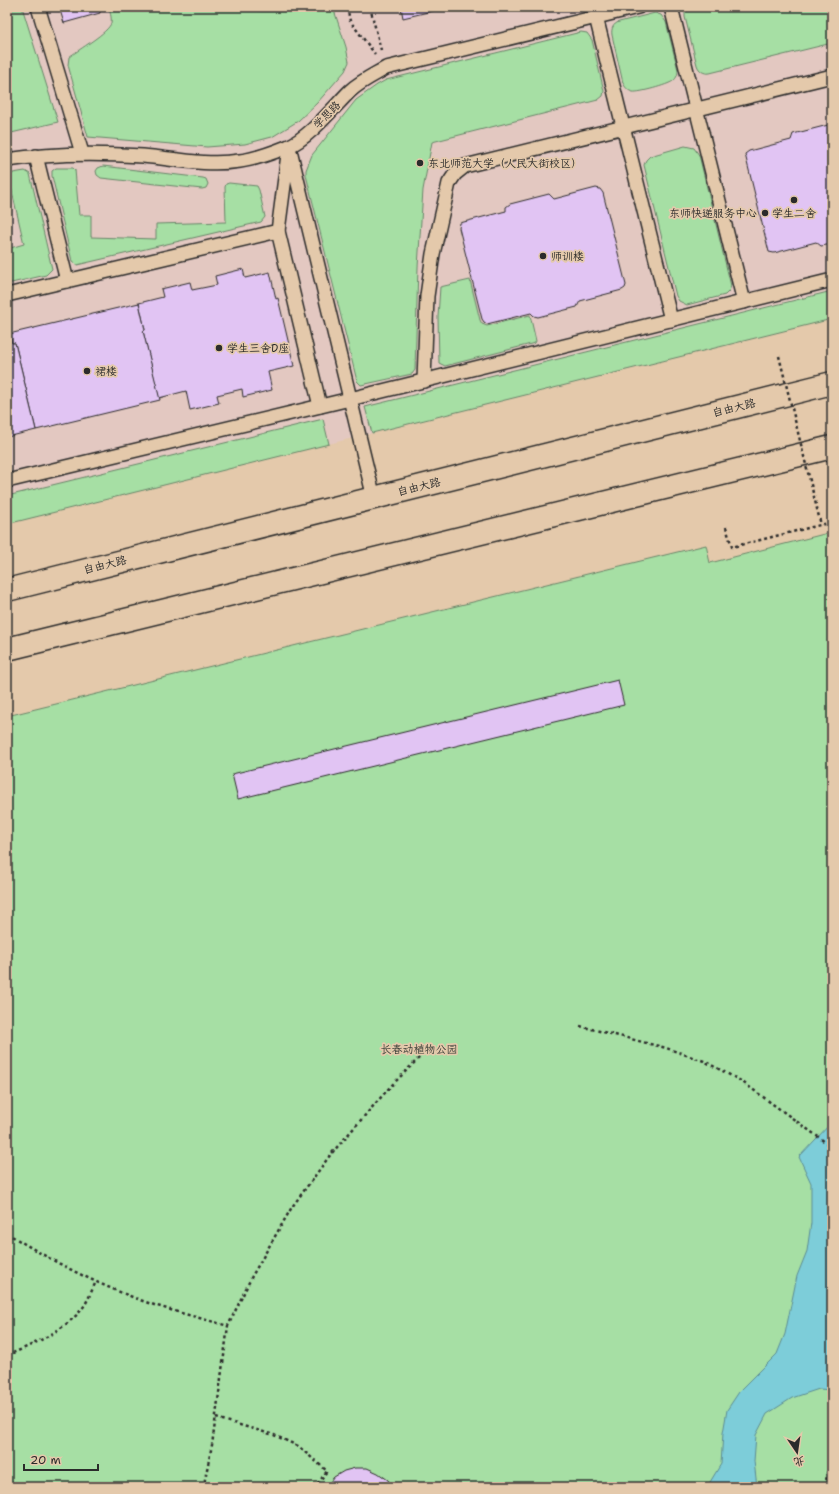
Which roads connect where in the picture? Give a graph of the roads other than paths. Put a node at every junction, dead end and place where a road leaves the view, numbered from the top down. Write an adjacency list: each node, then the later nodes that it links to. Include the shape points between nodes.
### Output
1 (38, 7): 9 (lane)
2 (638, 7): 4 (lane, 学思路)
3 (671, 7): 6 (lane)
4 (596, 17): 7 (lane); 8 (lane, 学思路, via 386,68 351,90 309,132)
5 (832, 76): 6 (lane)
6 (696, 109): 7 (lane); 16 (lane)
7 (623, 127): 17 (lane); 18 (lane, via 465,166 455,174 449,183 432,254 427,296)
8 (289, 147): 9 (lane, 学思路, via 240,161 216,162); 12 (lane); 20 (lane)
9 (82, 153): 10 (lane, 学思路)
10 (36, 156): 11 (lane, 学思路); 14 (lane)
11 (7, 160)
12 (278, 231): 14 (lane); 21 (lane)
13 (832, 280): 16 (lane)
14 (67, 281): 15 (lane)
15 (7, 295)
16 (744, 302): 17 (lane)
17 (671, 320): 18 (lane)
18 (424, 381): 20 (lane)
19 (832, 383): 24 (main road, 自由大路)
20 (350, 399): 21 (lane); 24 (lane)
21 (320, 406): 23 (lane)
22 (832, 446): 26 (main road)
23 (7, 481)
24 (374, 498): 25 (main road, 自由大路)
25 (7, 590)
26 (7, 649)

